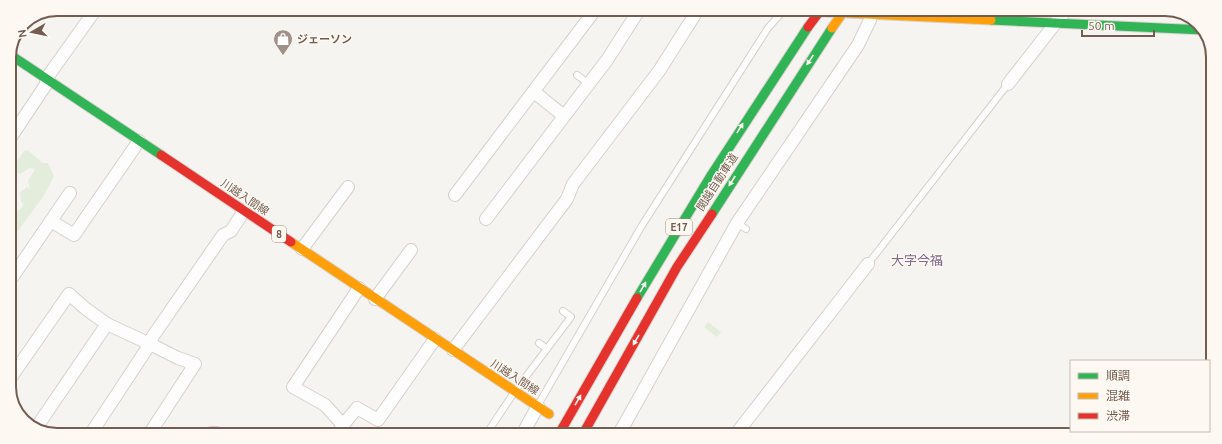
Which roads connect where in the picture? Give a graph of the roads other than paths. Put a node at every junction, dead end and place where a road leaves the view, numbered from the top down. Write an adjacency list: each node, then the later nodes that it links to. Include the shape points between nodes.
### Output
1 (91, 16): 15 (street)
2 (591, 16): 18 (street)
3 (636, 16): 16 (street)
4 (694, 16): 40 (street, via 580,168 567,199)
5 (779, 16): 43 (lane, via 760,40 641,227)
6 (816, 16): 52 (main road, 関越自動車道 / E17, one-way to 6, bridge, via 712,172)
7 (840, 16): 53 (main road, 関越自動車道 / E17, one-way to 53, bridge, via 677,267)
8 (871, 16): 54 (street, via 858,45 742,226)
9 (912, 16): 11 (main road)
10 (1061, 16): 11 (street)
11 (1057, 23): 12 (main road); 17 (street)
12 (1195, 30)
13 (16, 58): 15 (main road, 川越入間線 / 8)
14 (576, 75): 16 (lane)
15 (48, 79): 20 (street); 21 (main road, 川越入間線 / 8)
16 (589, 84): 19 (street)
17 (1008, 84): 30 (lane)
18 (534, 92): 19 (street); 24 (street)
19 (564, 116): 26 (street)
20 (16, 129)
21 (139, 141): 25 (main road, 川越入間線 / 8); 27 (street, via 74,236)
22 (348, 187): 28 (street)
23 (70, 193): 27 (street)
24 (455, 195)
25 (244, 211): 28 (main road, 川越入間線 / 8); 38 (street, via 231,231 223,235)
26 (486, 219)
27 (51, 221): 31 (street)
28 (302, 249): 32 (main road, 川越入間線 / 8)
29 (411, 250): 33 (street)
30 (868, 264): 55 (street)
31 (16, 272)
32 (359, 288): 33 (main road, 川越入間線 / 8); 48 (street, via 293,387 325,405)
33 (375, 299): 36 (main road, 川越入間線 / 8)
34 (563, 311): 39 (lane, via 571,317)
35 (107, 324): 38 (street); 41 (street, via 86,310 69,294); 45 (street)
36 (436, 339): 40 (main road, 川越入間線 / 8); 49 (street, via 378,420 357,408)
37 (539, 343): 39 (lane)
38 (150, 344): 46 (street); 47 (street, via 195,364)
39 (547, 349): 42 (lane)
40 (453, 350): 42 (main road, 川越入間線 / 8)
41 (16, 370)
42 (515, 392): 43 (main road, 川越入間線 / 8); 50 (lane)
43 (538, 406): 44 (main road, 川越入間線 / 8); 51 (street)
44 (549, 414)
45 (39, 424)
46 (95, 428)
47 (153, 428)
48 (339, 428)
49 (341, 428)
50 (490, 428)
51 (526, 428)
52 (563, 428)
53 (586, 428)
54 (623, 428)
55 (741, 428)

